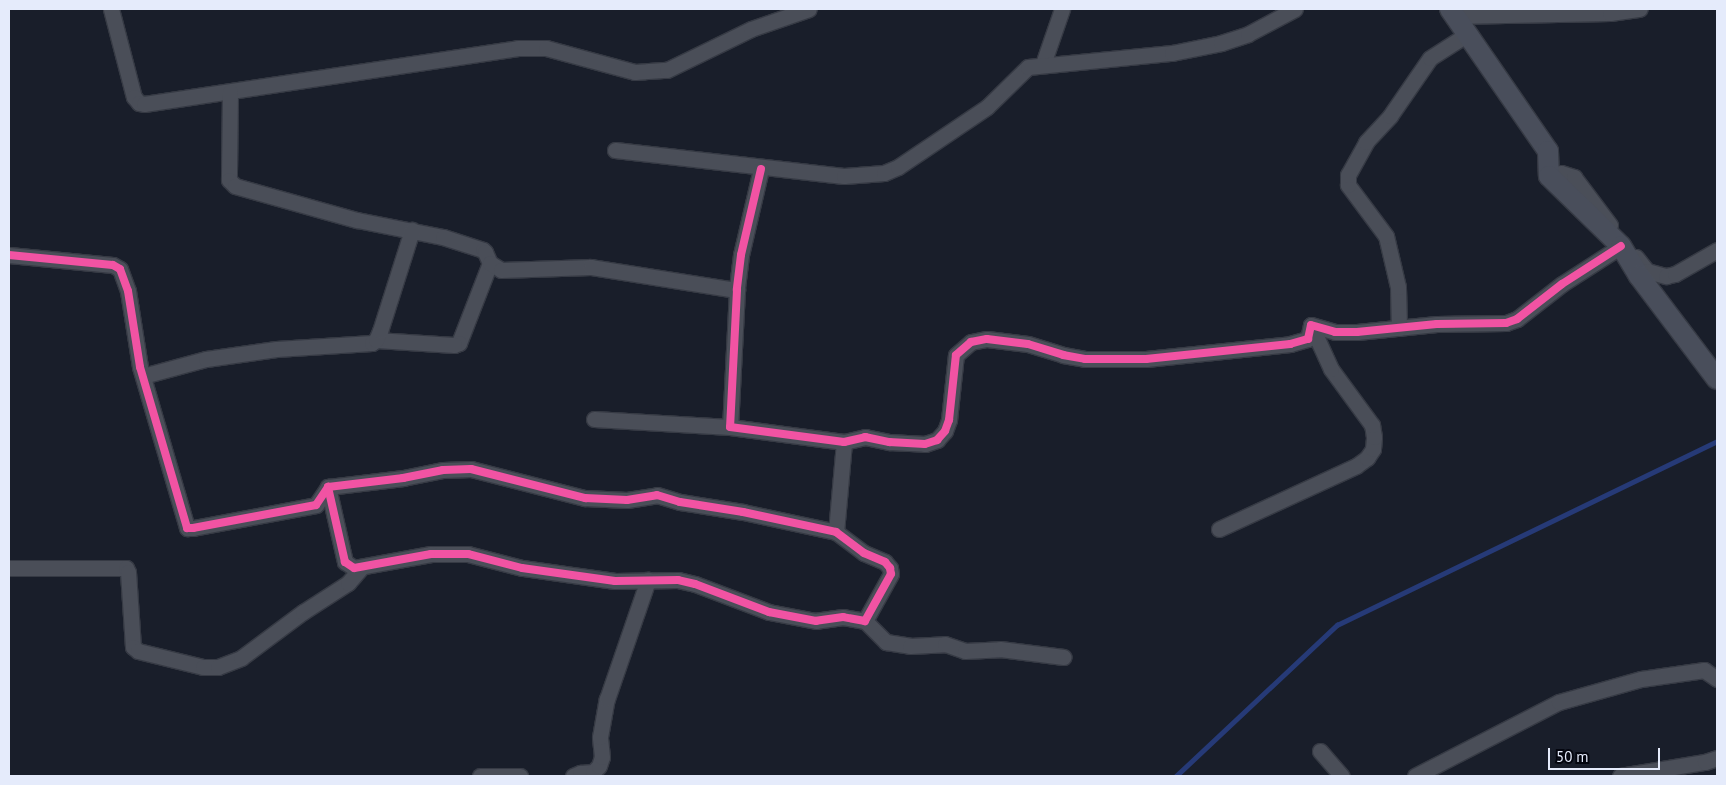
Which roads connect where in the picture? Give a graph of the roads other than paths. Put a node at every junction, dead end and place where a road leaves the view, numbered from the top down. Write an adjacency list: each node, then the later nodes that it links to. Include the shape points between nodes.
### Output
1 (111, 9): 9 (street, via 134,98 139,103)
2 (808, 9): 9 (street, via 751,29 667,70 635,72 534,47)
3 (1062, 9): 8 (street)
4 (1295, 9): 8 (street, via 1248,34 1201,47 1163,54)
5 (1640, 9): 6 (street, via 1610,13)
6 (1452, 12): 7 (main road)
7 (1466, 35): 12 (main road, via 1548,151); 20 (street, via 1430,58 1390,116 1366,142 1348,176 1348,184 1386,236 1398,287)
8 (1043, 64): 11 (street, via 1028,67 987,107 898,167 884,173 844,176)
9 (230, 92): 13 (street, via 231,183 357,220)
10 (615, 150): 11 (street)
11 (761, 168): 18 (street, via 741,255)
12 (1550, 176): 14 (main road); 15 (street, via 1562,173 1574,177 1647,271 1666,276 1675,274)
13 (412, 230): 17 (street, via 483,250); 21 (street)
14 (1621, 246): 20 (street, via 1562,284 1517,319); 23 (main road, via 1638,276)
15 (1717, 250)
16 (9, 254): 22 (street, via 118,267 128,291)
17 (490, 262): 18 (street, via 501,270 591,266); 21 (street, via 457,345)
18 (737, 290): 25 (street)
19 (1311, 325): 20 (street, via 1335,332); 26 (street, via 1308,339 1290,344 1146,359 1085,359 1063,356 1028,344 987,339 971,342 956,355 949,420 937,440 925,444 865,437); 28 (street, via 1331,369 1372,425 1373,449 1356,466)
20 (1399, 328)
21 (376, 340): 22 (street, via 365,345 276,349 206,359)
22 (143, 376): 27 (street, via 187,528 316,505)
23 (1717, 379)
24 (594, 419): 25 (street)
25 (730, 427): 26 (street)
26 (844, 442): 29 (street)
27 (328, 487): 29 (street, via 443,470 471,469 585,498 627,500 657,495); 31 (street, via 345,562)
28 (1218, 529)
29 (836, 532): 33 (street, via 864,553 885,562 892,571)
30 (9, 568): 31 (street, via 126,568 133,647 203,667 218,667 241,658 348,583)
31 (361, 568): 32 (street, via 407,557 452,553 522,568 615,581)
32 (648, 580): 33 (street, via 678,580 695,584 768,612 816,621 843,617); 40 (street, via 607,699 599,766 593,772)
33 (865, 621): 34 (street, via 886,642 910,646 945,644 965,651 1000,649)
34 (1063, 656)
35 (1717, 679): 42 (street, via 1704,670 1641,679 1560,702)
36 (1320, 752): 41 (street)
37 (1717, 758): 43 (street)
38 (480, 776): 39 (street)
39 (520, 776)
40 (573, 776)
41 (1342, 776)
42 (1415, 776)
43 (1620, 776)

